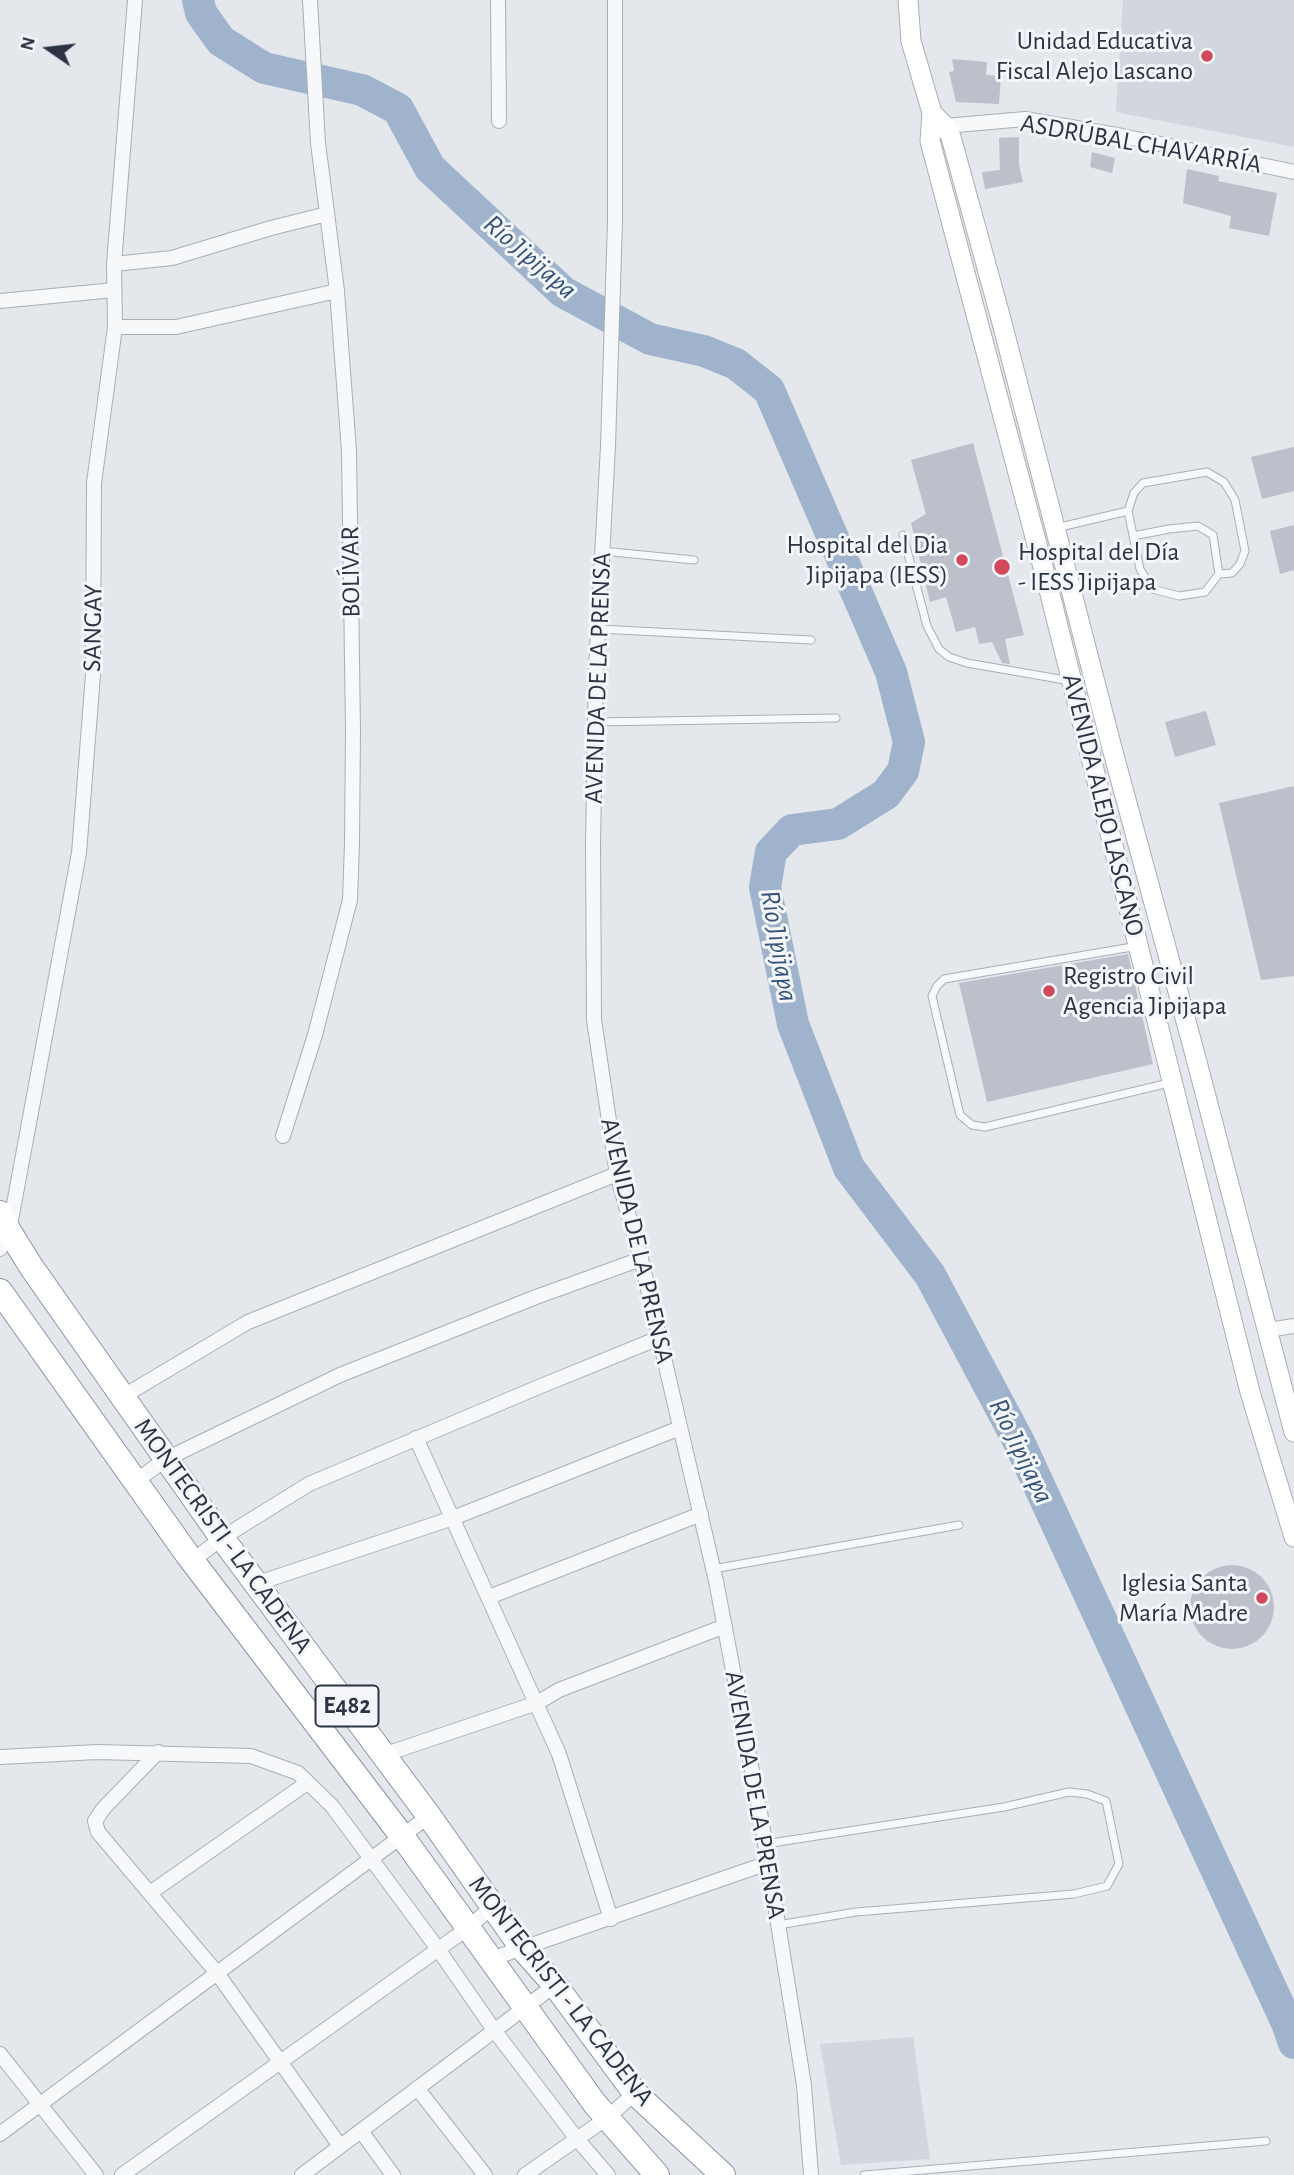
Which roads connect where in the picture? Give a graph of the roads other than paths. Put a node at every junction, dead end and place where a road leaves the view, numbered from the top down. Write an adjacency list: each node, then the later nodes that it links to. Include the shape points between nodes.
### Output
1 (135, 0): 10 (street, SANGAY)
2 (310, 0): 9 (street, BOLÍVAR)
3 (498, 0): 7 (street)
4 (615, 0): 19 (street, AVENIDA DE LA PRENSA, via 615,221)
5 (908, 0): 6 (main road, AVENIDA ALEJO LASCANO, via 911,41)
6 (939, 119): 8 (street, ASDRÚBAL CHAVARRÍA, via 1025,119); 16 (main road, AVENIDA ALEJO LASCANO, via 951,137); 24 (main road, AVENIDA ALEJO LASCANO, via 930,141)
7 (499, 121)
8 (1294, 172)
9 (327, 214): 10 (street, via 172,258); 12 (street, BOLÍVAR)
10 (114, 264): 11 (street, SANGAY)
11 (114, 290): 13 (street); 14 (street, SANGAY)
12 (337, 291): 14 (street, via 176,327); 29 (street, BOLÍVAR, via 349,451 350,900)
13 (0, 301)
14 (115, 327): 31 (street, SANGAY, via 94,483 93,675 79,853)
15 (1128, 511): 16 (lane); 18 (lane); 21 (lane, via 1133,493 1143,484 1207,472 1224,482 1235,500 1245,551 1232,573)
16 (1055, 528): 35 (main road, AVENIDA ALEJO LASCANO)
17 (903, 535): 24 (lane, via 927,626 939,649 967,663)
18 (1133, 536): 21 (lane, via 1198,526 1213,536); 21 (lane, via 1140,569 1152,589 1180,596 1205,592)
19 (602, 551): 20 (lane); 22 (street, AVENIDA DE LA PRENSA)
20 (694, 560)
21 (1219, 574)
22 (598, 629): 23 (lane); 26 (street, AVENIDA DE LA PRENSA)
23 (811, 640)
24 (1071, 681): 27 (main road, AVENIDA ALEJO LASCANO)
25 (836, 718): 26 (lane)
26 (595, 722): 30 (street, AVENIDA DE LA PRENSA, via 594,1020)
27 (1138, 946): 28 (main road, AVENIDA ALEJO LASCANO); 28 (lane, via 944,979 932,996 960,1115 972,1125 985,1127)
28 (1173, 1082): 46 (main road, AVENIDA ALEJO LASCANO, via 1250,1392)
29 (283, 1136)
30 (617, 1174): 32 (street, AVENIDA DE LA PRENSA); 37 (street, via 248,1322)
31 (3, 1231): 37 (highway, MONTECRISTI - LA CADENA / E482)
32 (641, 1259): 36 (street, AVENIDA DE LA PRENSA); 41 (street, via 340,1375)
33 (0, 1291): 42 (highway, MONTECRISTI - LA CADENA / E482)
34 (1294, 1326): 35 (street)
35 (1268, 1330): 39 (main road, AVENIDA ALEJO LASCANO)
36 (659, 1338): 38 (street, AVENIDA DE LA PRENSA); 40 (street)
37 (122, 1397): 41 (highway, MONTECRISTI - LA CADENA / E482)
38 (680, 1428): 43 (street, AVENIDA DE LA PRENSA); 44 (street)
39 (1294, 1432)
40 (416, 1438): 44 (street); 47 (street, via 309,1483)
41 (166, 1459): 42 (street); 47 (highway, MONTECRISTI - LA CADENA / E482)
42 (136, 1481): 48 (highway, MONTECRISTI - LA CADENA / E482)
43 (701, 1514): 49 (street, AVENIDA DE LA PRENSA); 51 (street)
44 (453, 1518): 50 (street); 51 (street)
45 (959, 1525): 49 (lane)
46 (1294, 1537)
47 (222, 1538): 48 (street); 50 (highway, MONTECRISTI - LA CADENA / E482)
48 (192, 1561): 59 (highway, MONTECRISTI - LA CADENA / E482)
49 (713, 1569): 52 (street, AVENIDA DE LA PRENSA)
50 (255, 1584): 55 (highway, MONTECRISTI - LA CADENA / E482)
51 (489, 1597): 53 (street)
52 (725, 1626): 53 (street, via 559,1690); 60 (street, AVENIDA DE LA PRENSA)
53 (537, 1703): 55 (street); 65 (street, via 559,1754)
54 (158, 1752): 56 (street); 57 (street, via 251,1756 299,1773); 63 (street, via 95,1821 98,1832)
55 (383, 1755): 58 (highway, MONTECRISTI - LA CADENA / E482)
56 (0, 1757)
57 (307, 1783): 61 (street, via 332,1806); 63 (street)
58 (429, 1816): 59 (street); 64 (highway, MONTECRISTI - LA CADENA / E482)
59 (402, 1836): 61 (street); 67 (highway, MONTECRISTI - LA CADENA / E482)
60 (765, 1844): 62 (street, AVENIDA DE LA PRENSA); 66 (lane, via 1004,1807 1069,1792 1106,1801 1119,1864 1107,1886 1074,1894 856,1912)
61 (370, 1860): 69 (street); 71 (street)
62 (768, 1863): 65 (street); 66 (street, AVENIDA DE LA PRENSA)
63 (149, 1893): 71 (street)
64 (493, 1906): 67 (street); 68 (highway, MONTECRISTI - LA CADENA / E482)
65 (611, 1919): 68 (street)
66 (778, 1925): 95 (street, AVENIDA DE LA PRENSA, via 804,2085)
67 (468, 1928): 69 (street); 70 (highway, MONTECRISTI - LA CADENA / E482)
68 (522, 1948): 70 (street); 72 (highway, MONTECRISTI - LA CADENA / E482)
69 (438, 1949): 74 (street); 76 (street)
70 (491, 1959): 73 (highway, MONTECRISTI - LA CADENA / E482)
71 (217, 1973): 76 (street); 79 (street)
72 (555, 1985): 73 (street); 78 (highway, MONTECRISTI - LA CADENA / E482)
73 (525, 2007): 74 (street); 80 (highway, MONTECRISTI - LA CADENA / E482)
74 (494, 2030): 77 (street); 83 (street)
75 (0, 2054): 79 (street)
76 (279, 2062): 85 (street); 87 (street)
77 (417, 2088): 81 (street); 90 (street)
78 (635, 2093): 80 (street); 94 (highway, MONTECRISTI - LA CADENA / E482)
79 (40, 2106): 82 (street); 86 (street)
80 (607, 2118): 83 (street); 93 (highway, MONTECRISTI - LA CADENA / E482)
81 (361, 2131): 85 (street); 89 (street)
82 (0, 2134)
83 (577, 2139): 91 (street); 92 (street)
84 (1266, 2141): 96 (lane)
85 (340, 2147): 88 (street)
86 (96, 2175)
87 (122, 2175)
88 (302, 2175)
89 (393, 2175)
90 (485, 2175)
91 (525, 2175)
92 (608, 2175)
93 (657, 2175)
94 (723, 2175)
95 (811, 2175)
96 (863, 2175)

